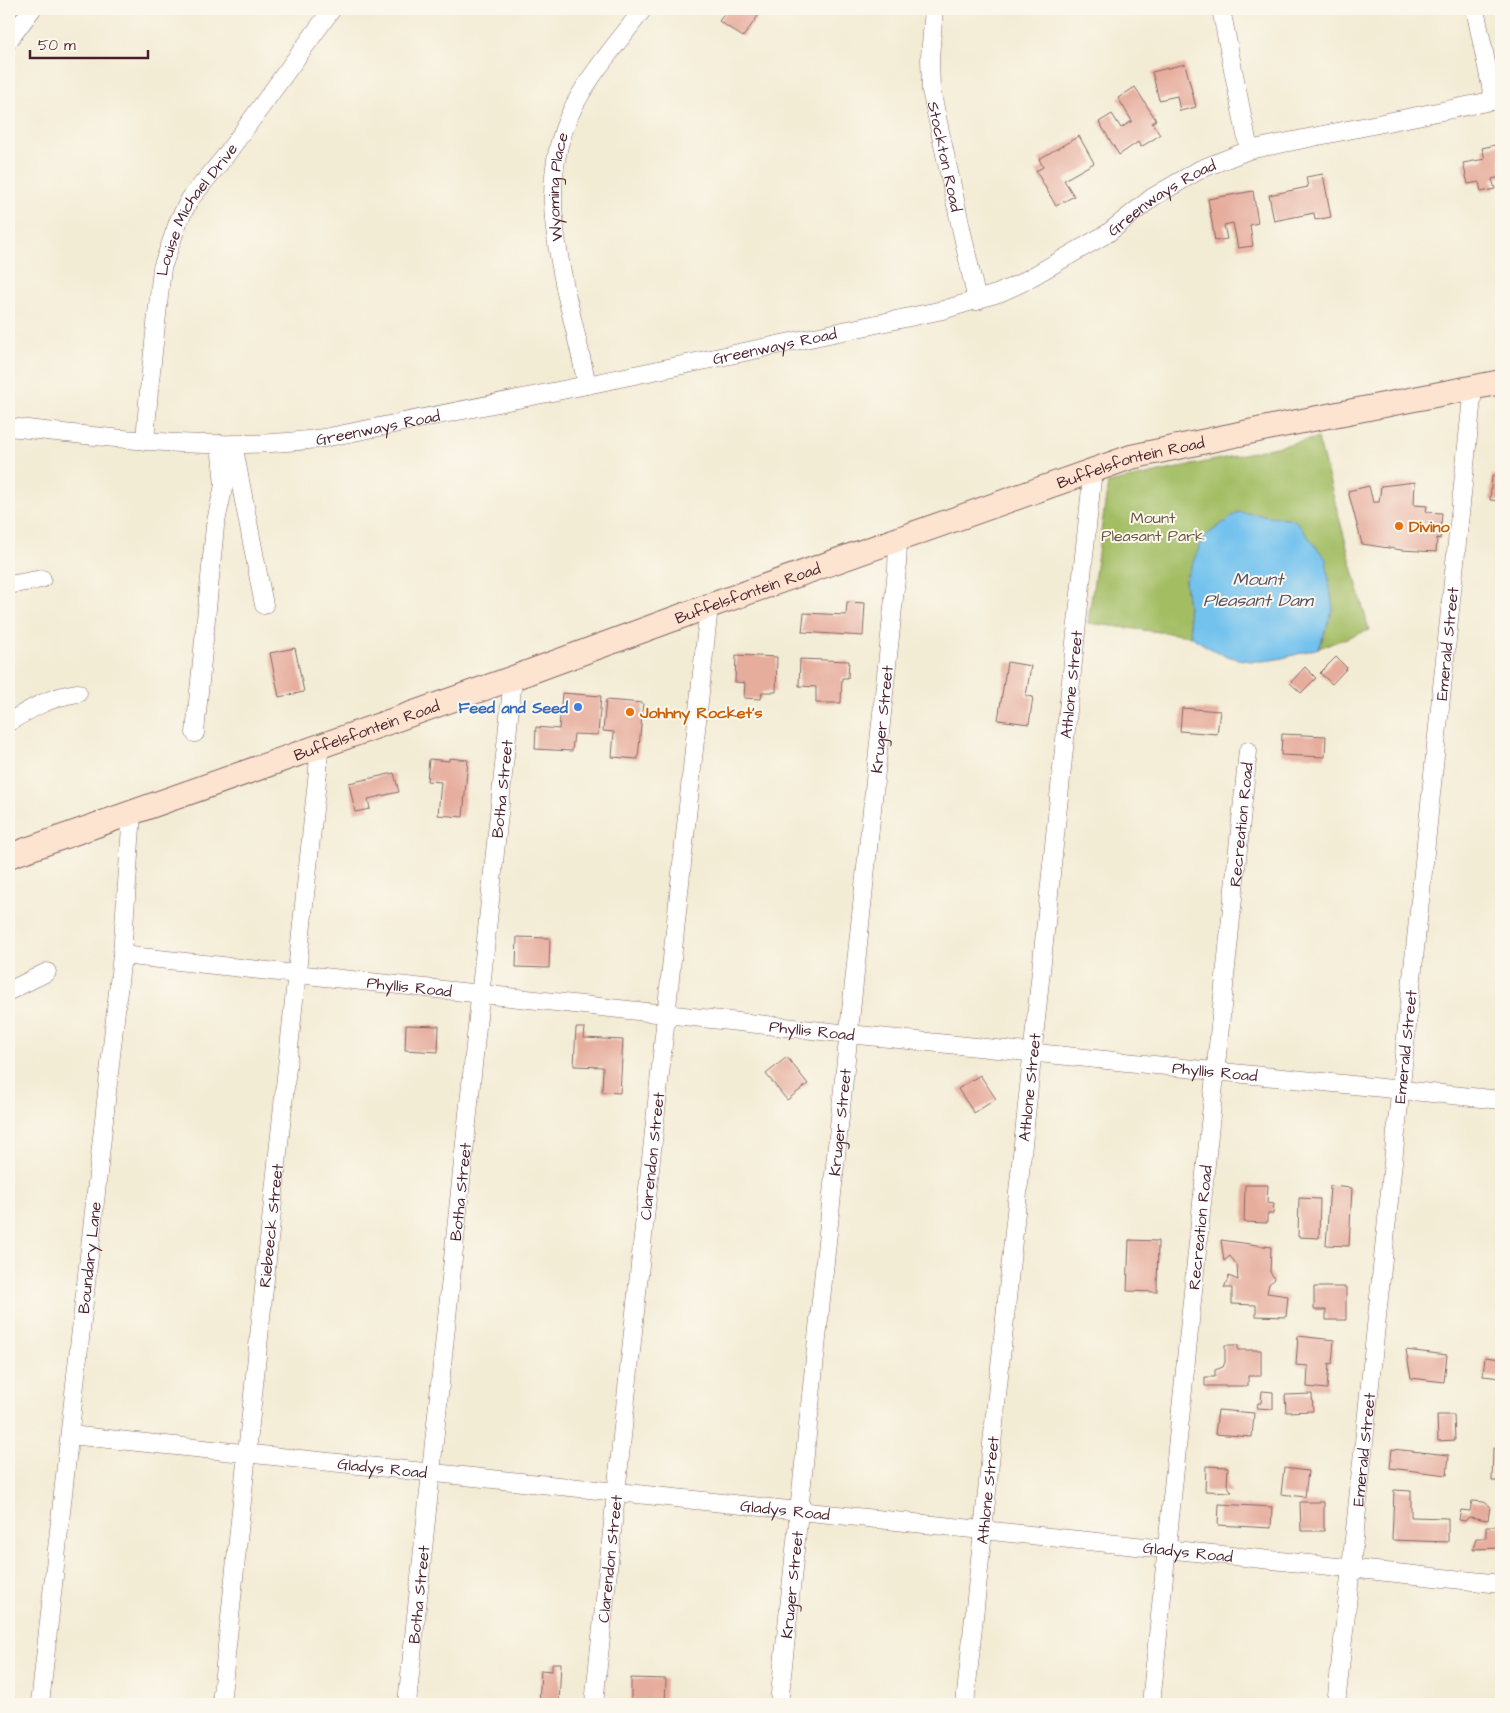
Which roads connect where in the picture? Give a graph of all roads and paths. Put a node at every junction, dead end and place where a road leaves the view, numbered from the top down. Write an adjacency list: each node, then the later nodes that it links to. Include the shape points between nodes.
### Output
1 (32, 9): 7 (street)
2 (332, 9): 15 (street, Louise Michael Drive, via 190,199 179,220 162,268)
3 (643, 9): 12 (street, Wyoming Place, via 582,91 564,128 555,166 552,202 556,247)
4 (934, 9): 10 (street, Stockton Road, via 930,57 932,90)
5 (1220, 9): 9 (street)
6 (1475, 9): 8 (street)
7 (9, 40)
8 (1498, 100): 9 (street, Greenways Road)
9 (1249, 150): 10 (street, Greenways Road, via 1201,169 1153,197 1108,233 1021,283)
10 (977, 301): 12 (street, Greenways Road)
11 (1501, 382): 13 (main road, Buffelsfontein Road)
12 (587, 385): 16 (street, Greenways Road, via 324,438)
13 (1473, 388): 17 (main road, Buffelsfontein Road, via 1131,457); 40 (street, Emerald Street)
14 (9, 426): 15 (street, Greenways Road)
15 (145, 442): 16 (street, Greenways Road)
16 (227, 444): 21 (street); 26 (street, via 224,485 215,526)
17 (1093, 469): 18 (main road, Buffelsfontein Road); 38 (street, Athlone Street)
18 (898, 540): 22 (main road, Buffelsfontein Road); 37 (street, Kruger Street)
19 (42, 579): 20 (street)
20 (9, 586)
21 (264, 604)
22 (708, 606): 23 (main road, Buffelsfontein Road); 36 (street, Clarendon Street)
23 (513, 678): 27 (main road, Buffelsfontein Road); 35 (street, Botha Street)
24 (78, 694): 25 (street, via 47,701)
25 (9, 722)
26 (195, 733)
27 (319, 746): 29 (main road, Buffelsfontein Road); 33 (street, Riebeeck Street)
28 (1248, 751): 39 (street, Recreation Road)
29 (132, 812): 30 (main road, Buffelsfontein Road); 31 (street, Boundary Lane)
30 (9, 856)
31 (122, 955): 33 (street, Phyllis Road); 42 (street, Boundary Lane)
32 (47, 972): 34 (street)
33 (297, 974): 35 (street, Phyllis Road); 43 (street, Riebeeck Street)
34 (9, 991)
35 (481, 994): 36 (street, Phyllis Road); 44 (street, Botha Street)
36 (667, 1014): 37 (street, Phyllis Road); 45 (street, Clarendon Street)
37 (849, 1034): 38 (street, Phyllis Road); 46 (street, Kruger Street)
38 (1033, 1053): 39 (street, Phyllis Road); 47 (street, Athlone Street)
39 (1216, 1070): 40 (street, Phyllis Road); 48 (street, Recreation Road)
40 (1400, 1089): 41 (street, Phyllis Road); 49 (street, Emerald Street)
41 (1501, 1100)
42 (70, 1435): 43 (street, Gladys Road); 51 (street, Boundary Lane)
43 (246, 1454): 44 (street, Gladys Road); 52 (street, Riebeeck Street)
44 (431, 1473): 45 (street, Gladys Road); 53 (street, Botha Street)
45 (616, 1491): 46 (street, Gladys Road); 54 (street, Clarendon Street)
46 (799, 1510): 47 (street, Gladys Road); 55 (street, Kruger Street)
47 (984, 1530): 48 (street, Gladys Road); 56 (street, Athlone Street)
48 (1167, 1550): 49 (street, Gladys Road); 57 (street, Recreation Road)
49 (1351, 1568): 50 (street, Gladys Road); 58 (street, Emerald Street)
50 (1501, 1584)
51 (40, 1704)
52 (221, 1704)
53 (407, 1704)
54 (594, 1704)
55 (779, 1704)
56 (966, 1704)
57 (1151, 1704)
58 (1336, 1704)

